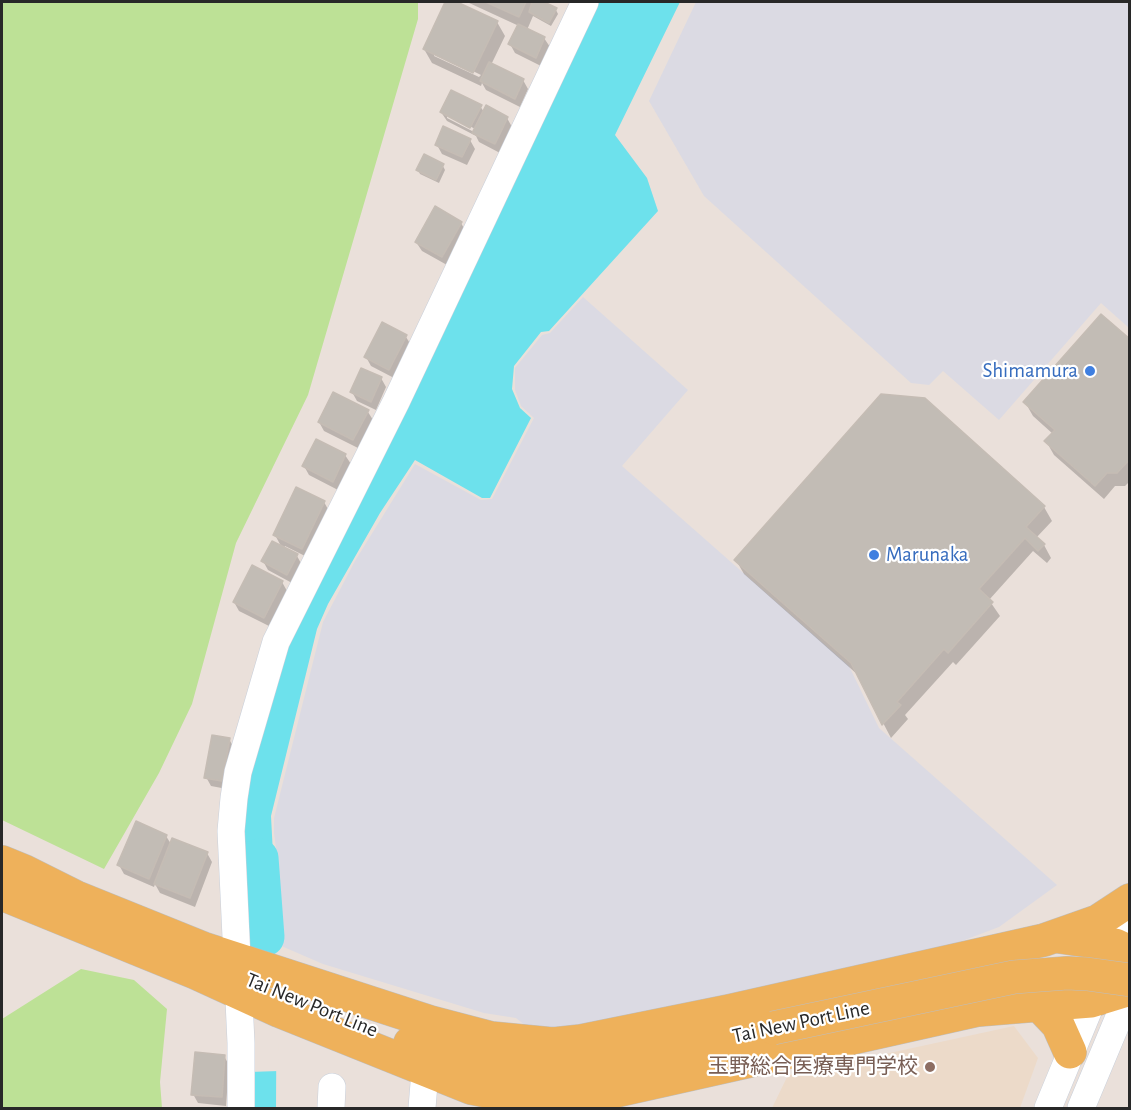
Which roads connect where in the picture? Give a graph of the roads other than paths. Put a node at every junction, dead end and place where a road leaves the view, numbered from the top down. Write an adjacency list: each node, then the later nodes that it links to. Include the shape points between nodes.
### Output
1 (585, 2): 9 (street, via 396,402 276,642 234,798 231,831)
2 (2, 862): 8 (main road, Tai New Port Line)
3 (2, 894): 8 (main road, Tai New Port Line)
4 (1130, 900): 6 (main road, via 1098,921)
5 (1130, 910): 7 (street)
6 (1058, 937): 7 (main road); 12 (main road, via 729,1011 553,1044 491,1038)
7 (1122, 949): 13 (street)
8 (201, 961): 9 (main road, Tai New Port Line)
9 (241, 977): 12 (main road, Tai New Port Line); 17 (street)
10 (1130, 980): 12 (main road, Tai New Port Line, bridge, via 1066,973 1014,977 631,1058 578,1068 544,1069 472,1062 432,1051)
11 (1130, 990): 13 (main road); 20 (street)
12 (279, 992): 16 (main road)
13 (1091, 1001): 14 (main road); 15 (street)
14 (1039, 1005): 15 (main road, via 1058,1025); 16 (main road, via 978,1010 562,1100 532,1100 482,1091)
15 (1070, 1052): 19 (street)
16 (425, 1071): 18 (street)
17 (241, 1108)
18 (422, 1108)
19 (1048, 1108)
20 (1081, 1108)

